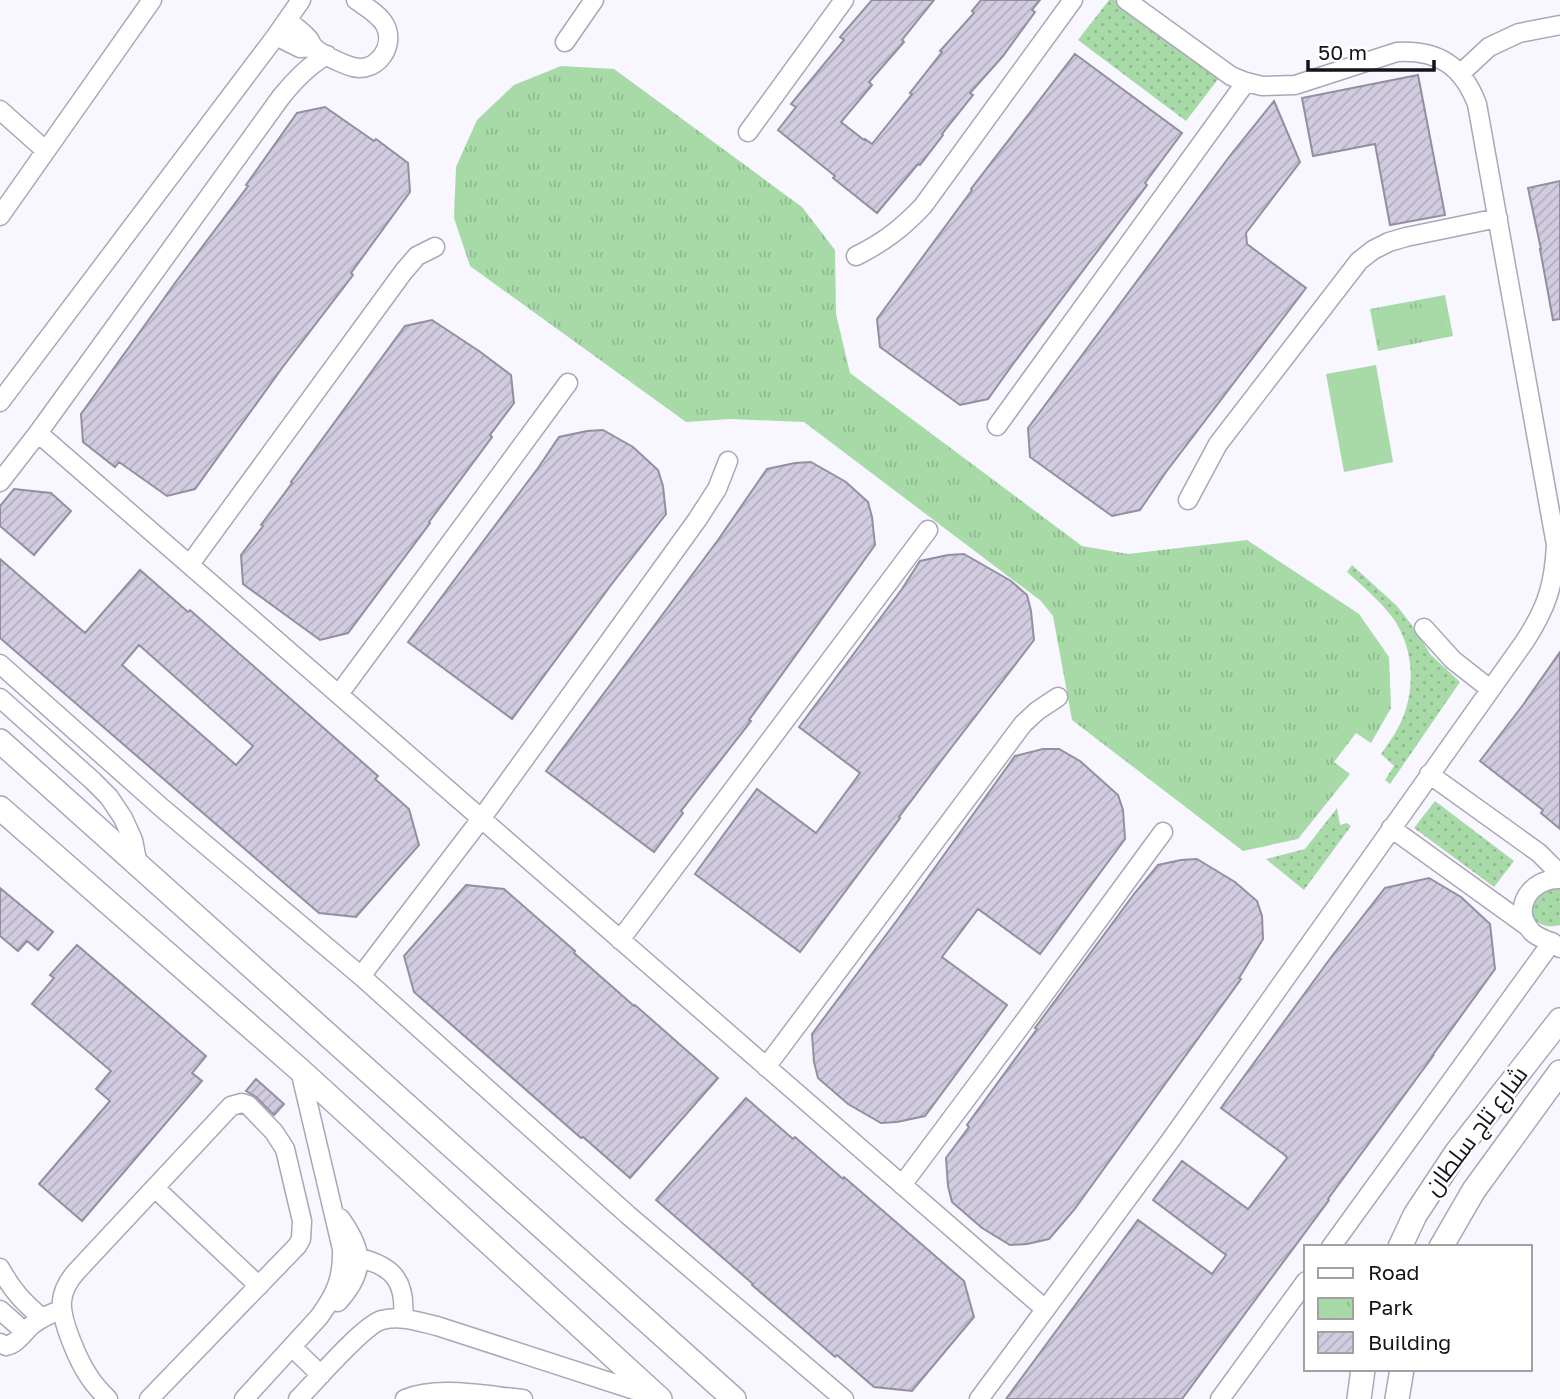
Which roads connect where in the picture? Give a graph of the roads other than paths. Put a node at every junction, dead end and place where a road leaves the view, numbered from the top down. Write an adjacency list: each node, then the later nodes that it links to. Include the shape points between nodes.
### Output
1 (152, 0): 17 (street)
2 (301, 0): 8 (street)
3 (594, 0): 11 (street)
4 (844, 0): 16 (street)
5 (1073, 0): 21 (street, via 923,206 903,227)
6 (1126, 0): 14 (street, via 1231,76)
7 (361, 2): 12 (street, via 387,28 385,52 374,64 358,68)
8 (287, 20): 10 (street); 12 (street)
9 (1560, 25): 13 (street, via 1519,33 1489,47)
10 (276, 36): 12 (street, via 300,48); 23 (street)
11 (565, 42)
12 (320, 51): 25 (street, via 281,97)
13 (1460, 74): 14 (street, via 1447,62 1414,51 1396,52 1295,85 1270,87); 19 (street, via 1477,104)
14 (1246, 82): 24 (street)
15 (0, 110): 17 (street)
16 (748, 132)
17 (45, 150): 18 (street)
18 (0, 216)
19 (1497, 218): 28 (street, via 1397,239 1359,261 1219,444); 31 (street)
20 (435, 247): 30 (street, via 417,256 404,271)
21 (856, 256)
22 (568, 383): 35 (street)
23 (0, 401)
24 (997, 426)
25 (38, 432): 27 (street); 30 (street)
26 (728, 461): 41 (street, via 697,520)
27 (0, 482)
28 (1188, 500)
29 (928, 530): 47 (street)
30 (190, 564): 35 (street)
31 (1557, 570): 34 (street, via 1539,619)
32 (1424, 628): 34 (street, via 1453,660)
33 (0, 664): 49 (street)
34 (1490, 689): 39 (street)
35 (339, 694): 41 (street)
36 (1058, 697): 51 (street, via 1023,724)
37 (0, 698): 44 (street, via 109,797 133,841)
38 (0, 741): 44 (main road)
39 (1429, 774): 42 (street); 45 (street, via 1539,853)
40 (0, 808): 52 (main road)
41 (481, 819): 47 (street); 49 (street)
42 (1391, 828): 46 (street); 64 (street)
43 (1163, 832): 54 (street)
44 (138, 865): 83 (main road)
45 (1560, 877): 46 (street, via 1542,882 1529,893 1523,909)
46 (1527, 926): 48 (street)
47 (620, 940): 51 (street)
48 (1556, 945): 57 (street)
49 (361, 976): 84 (street, via 628,1215)
50 (1560, 1020): 58 (main road, شارع تاج سلطان, via 1456,1153)
51 (766, 1067): 54 (street)
52 (300, 1070): 56 (street); 77 (main road)
53 (1560, 1072): 59 (main road, شارع تاج سلطان, via 1474,1190)
54 (902, 1185): 64 (street)
55 (155, 1188): 63 (street); 63 (street, via 231,1106 242,1103 253,1108 285,1149 302,1221 297,1246); 66 (street, via 69,1280)
56 (332, 1207): 60 (street); 67 (street, via 343,1265 337,1287)
57 (1332, 1245)
58 (1400, 1245)
59 (1442, 1245)
60 (359, 1258): 67 (street, via 353,1283); 69 (street, via 376,1262 400,1284)
61 (0, 1268): 68 (street, via 10,1288)
62 (1304, 1284): 86 (street)
63 (259, 1286): 79 (street)
64 (1045, 1309): 85 (street)
65 (0, 1310): 70 (street)
66 (62, 1310): 68 (street); 78 (street, via 83,1367)
67 (319, 1317): 72 (street)
68 (42, 1318): 70 (street)
69 (403, 1318): 75 (street, via 381,1320 365,1330); 77 (street)
70 (25, 1332): 71 (street, via 10,1345)
71 (0, 1343)
72 (292, 1347): 75 (street); 76 (street)
73 (1363, 1371): 87 (main road)
74 (1402, 1371): 88 (main road)
75 (321, 1375): 80 (street)
76 (241, 1398)
77 (658, 1398)
78 (108, 1399)
79 (149, 1399)
80 (298, 1399)
81 (405, 1399): 82 (street, via 429,1392)
82 (523, 1399)
83 (734, 1399)
84 (844, 1399)
85 (979, 1399)
86 (1220, 1399)
87 (1359, 1399)
88 (1397, 1399)

